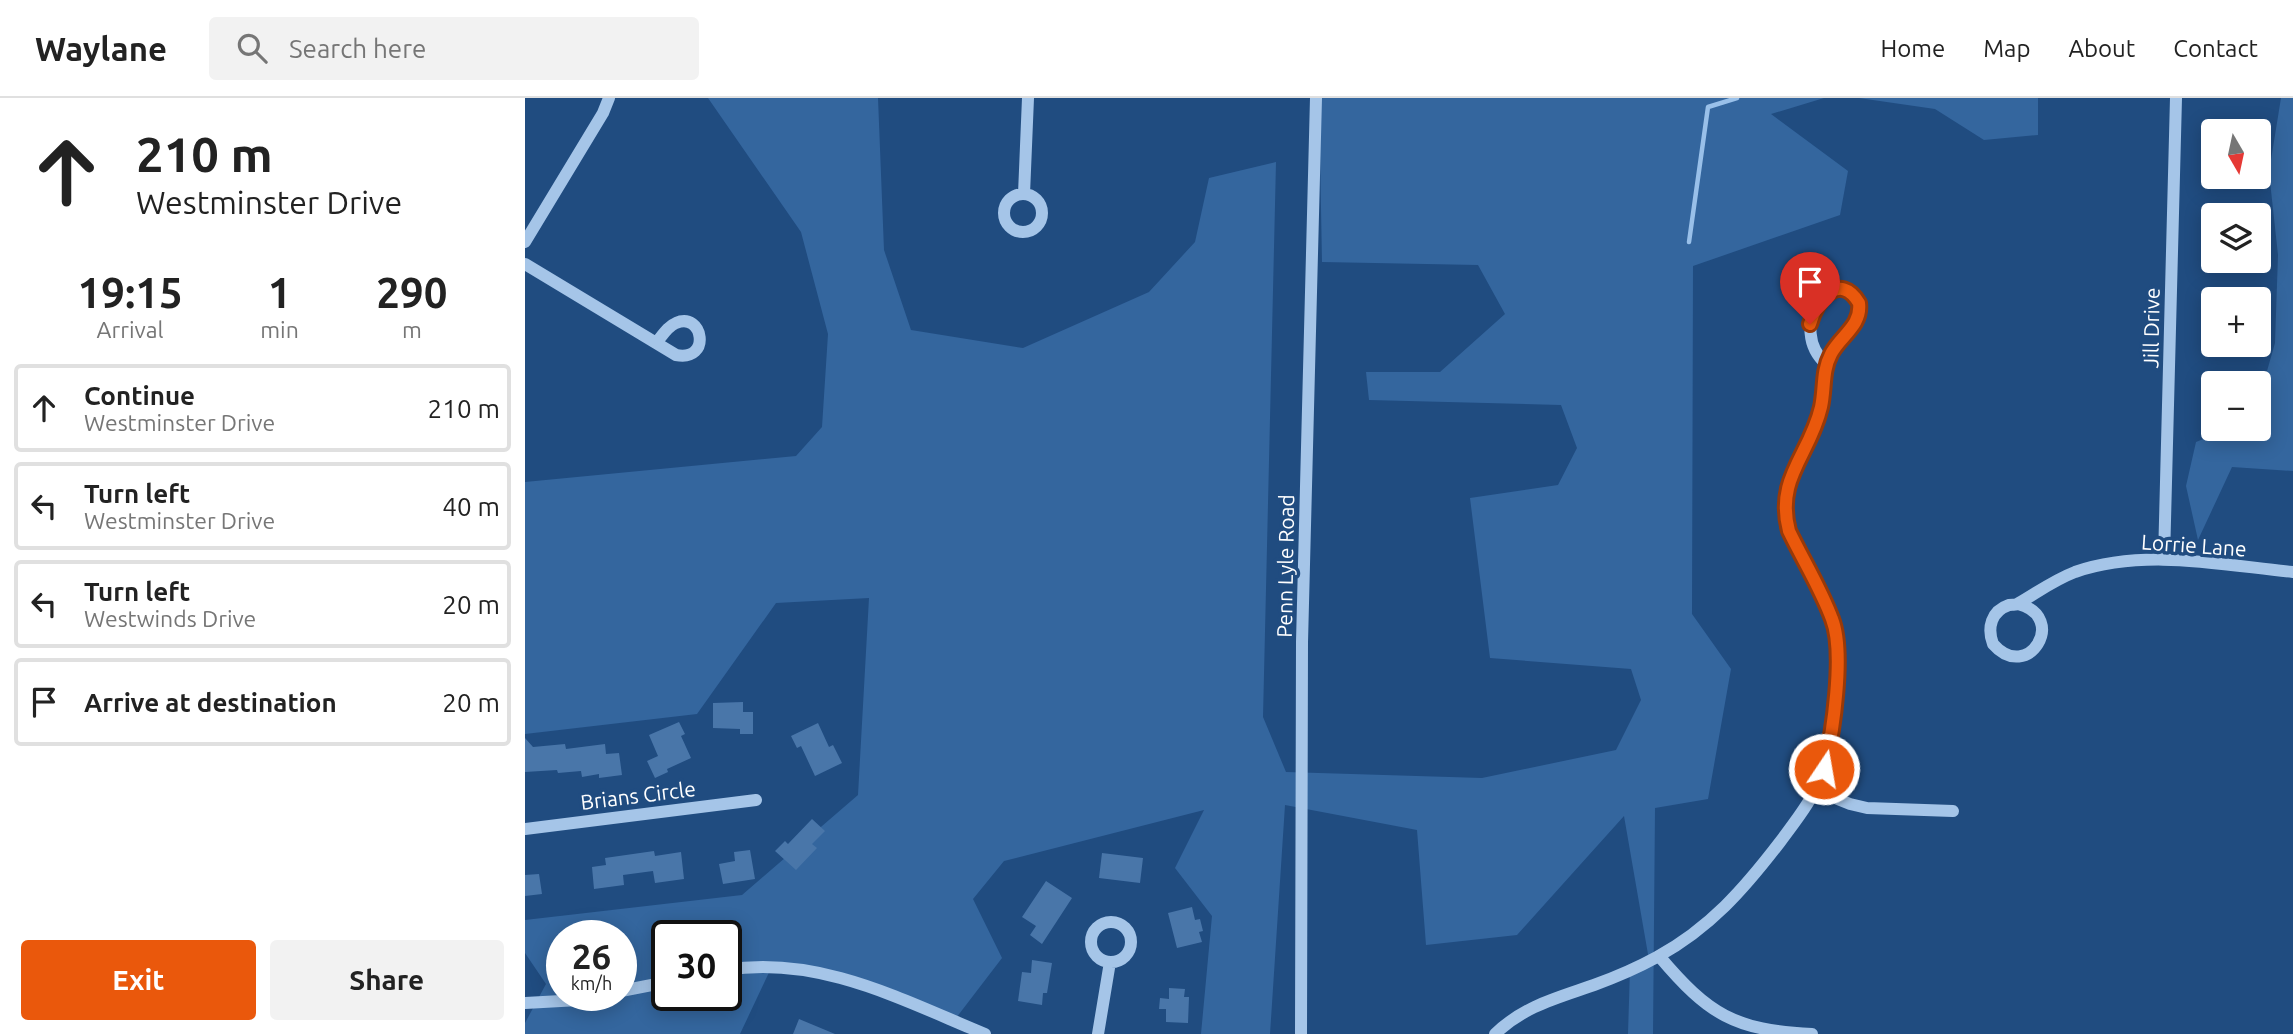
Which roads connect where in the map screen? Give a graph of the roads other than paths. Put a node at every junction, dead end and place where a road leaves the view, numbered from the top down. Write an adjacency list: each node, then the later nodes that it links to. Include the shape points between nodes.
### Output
1 (609, 98): 6 (street)
2 (1028, 98): 5 (street)
3 (1316, 98): 24 (street, Penn Lyle Road, via 1302,642)
4 (2176, 98): 10 (street, Jill Drive)
5 (1024, 194)
6 (525, 242)
7 (525, 264): 8 (street)
8 (656, 343)
9 (1826, 364): 9 (street, via 1814,349 1810,324 1818,303 1840,289 1854,296 1860,311); 13 (street, via 1816,425 1785,499 1789,531 1832,618 1839,654 1830,746)
10 (2164, 559): 11 (street, Lorrie Lane); 12 (street, Lorrie Lane, via 2108,563 2077,572)
11 (2293, 572)
12 (2018, 604): 12 (street, Lorrie Lane, via 2000,609 1990,625 1993,644 2017,657 2034,650 2042,633 2041,620 2033,610)
13 (1815, 790): 15 (street, via 1867,808); 17 (street, via 1746,887 1691,936)
14 (756, 800): 16 (street, Brians Circle)
15 (1953, 811)
16 (525, 829)
17 (1659, 956): 25 (street, via 1624,974 1537,1004); 26 (street, via 1688,991 1724,1016 1767,1031)
18 (1110, 962): 23 (street)
19 (742, 969): 22 (street, via 800,968 833,974)
20 (546, 1002): 21 (street)
21 (525, 1003)
22 (985, 1034)
23 (1098, 1034)
24 (1301, 1034)
25 (1495, 1034)
26 (1812, 1034)

